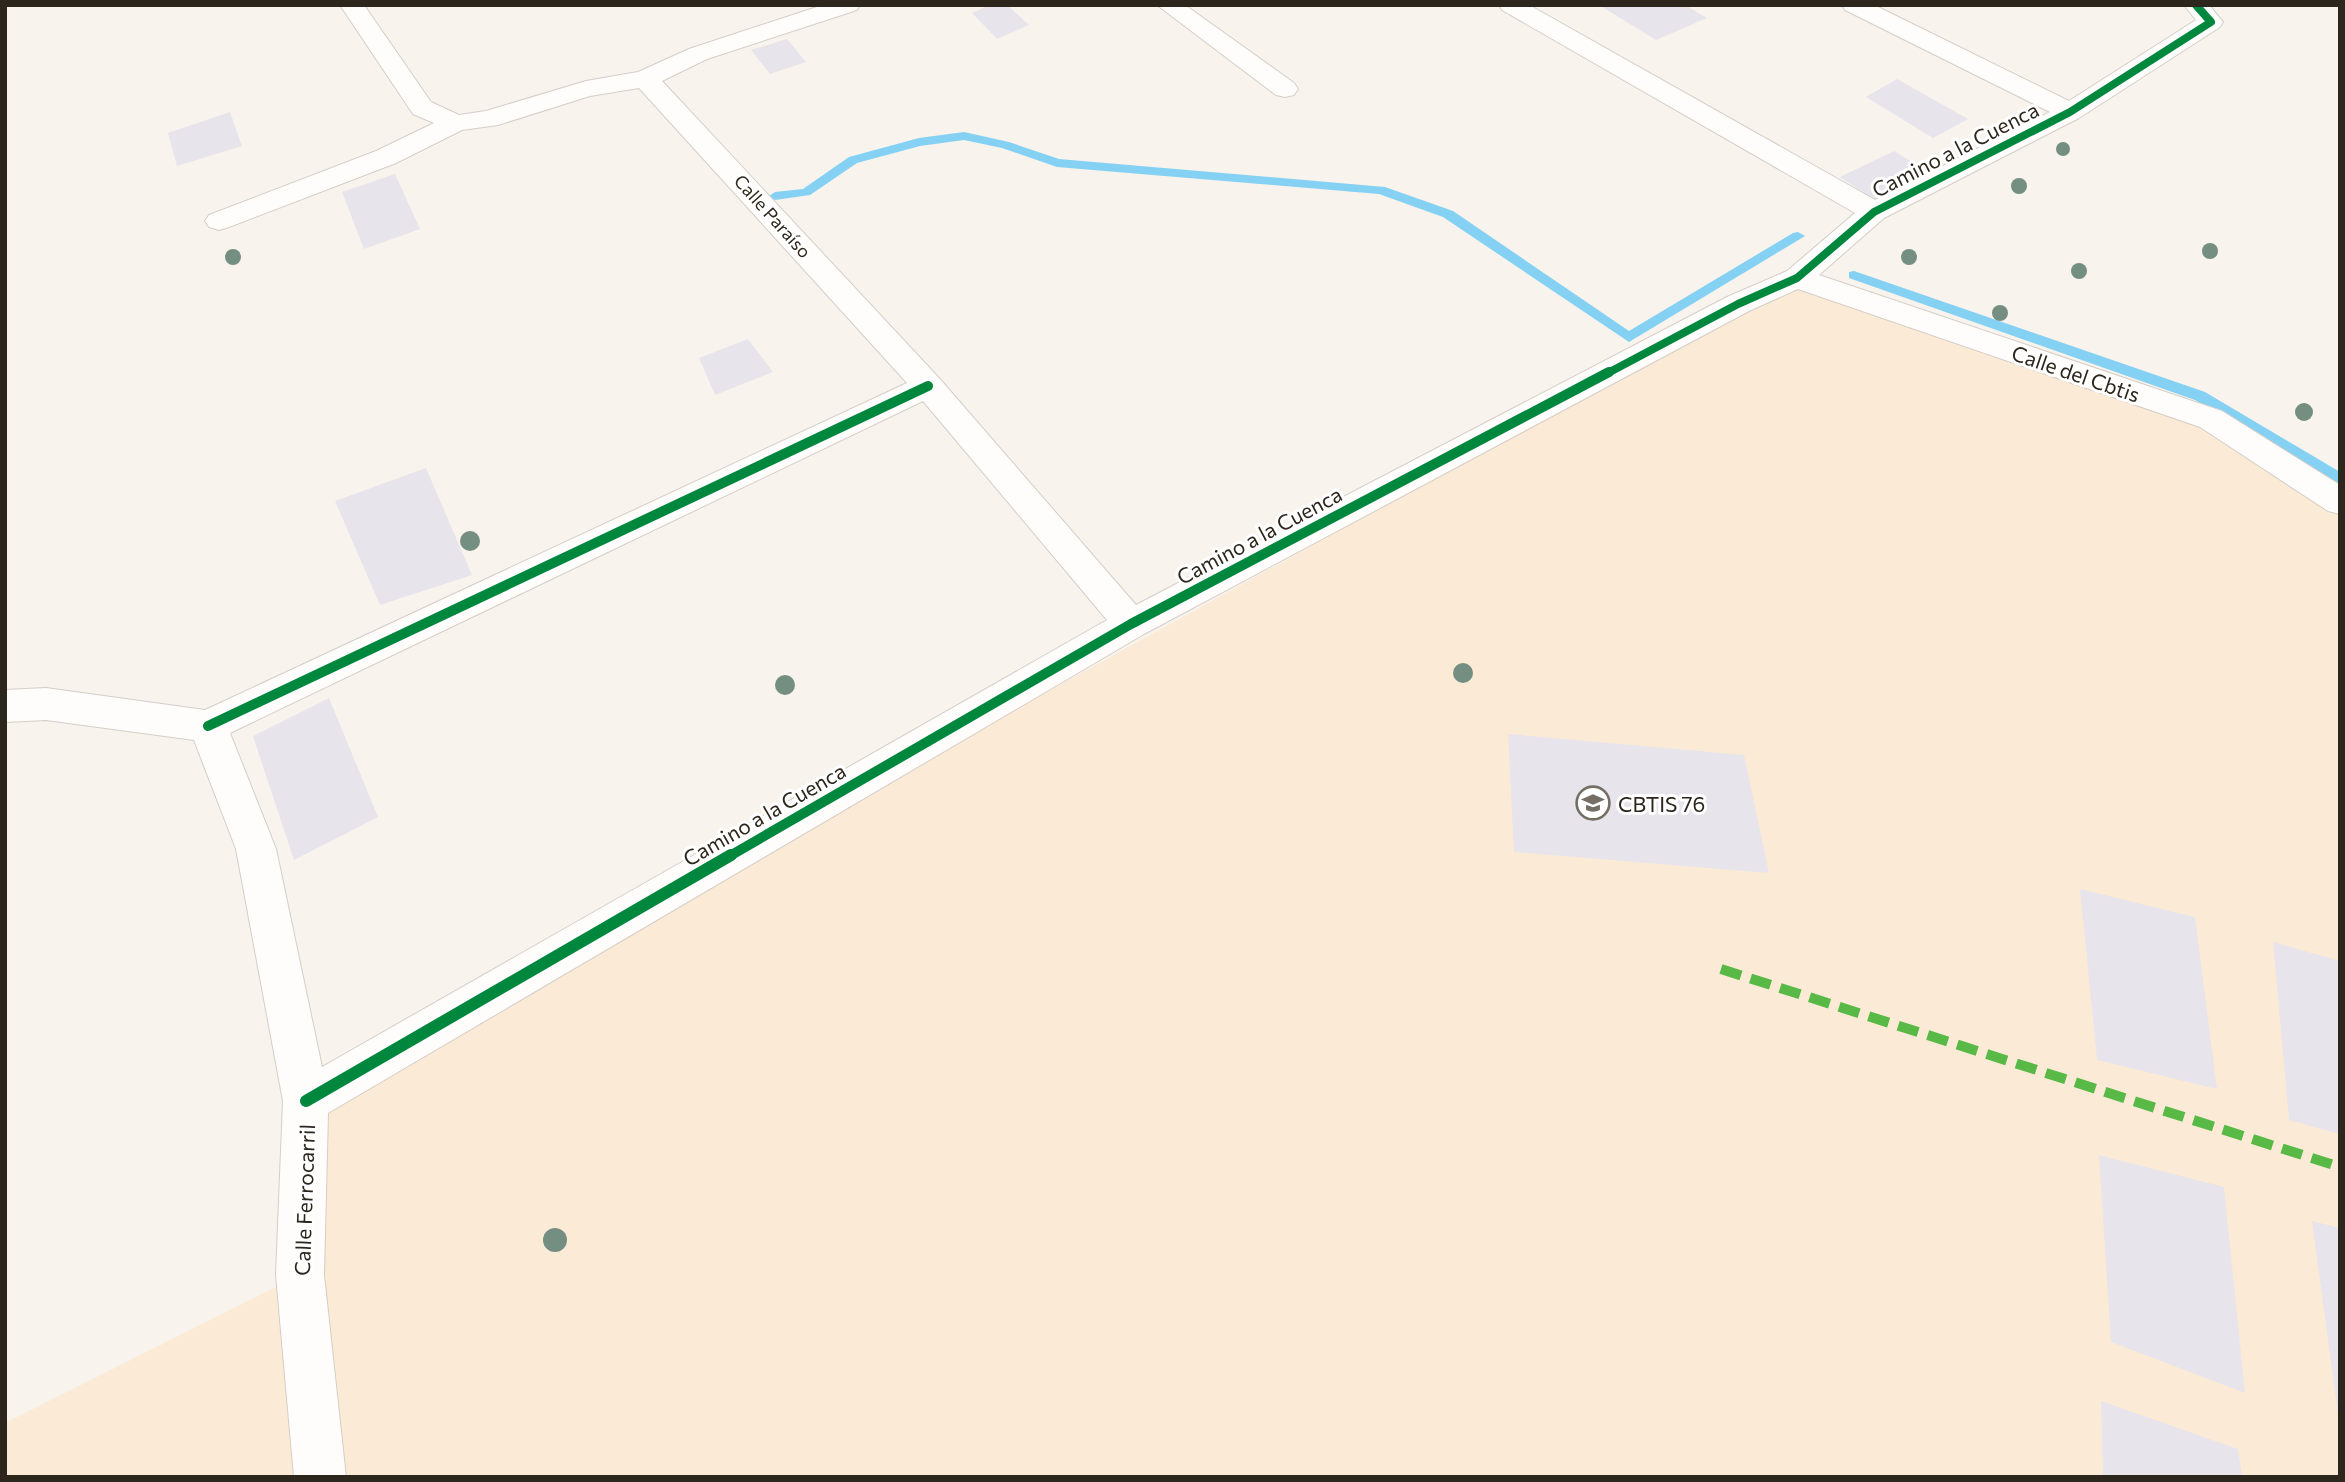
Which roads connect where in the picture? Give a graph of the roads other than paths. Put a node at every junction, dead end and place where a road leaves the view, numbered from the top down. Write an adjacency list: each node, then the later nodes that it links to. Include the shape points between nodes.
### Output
1 (352, 5): 10 (street, via 422,108)
2 (848, 5): 7 (street, via 698,54)
3 (1169, 5): 8 (street)
4 (1511, 5): 11 (street)
5 (1854, 5): 9 (street)
6 (2196, 5): 9 (street, Camino a la Cuenca, via 2211,22)
7 (645, 79): 10 (street, via 586,89 489,119); 14 (street, Calle Paraíso)
8 (1285, 89)
9 (2070, 112): 11 (street, Camino a la Cuenca)
10 (456, 123): 12 (street, via 386,157)
11 (1874, 212): 13 (street, Camino a la Cuenca)
12 (219, 221)
13 (1797, 278): 15 (street, Calle del Cbtis, via 2211,419); 16 (street, Camino a la Cuenca, via 1738,304)
14 (928, 386): 16 (street, Calle Paraíso); 18 (street)
15 (2340, 502)
16 (1131, 624): 19 (street, Camino a la Cuenca)
17 (5, 706): 18 (street, via 46,704)
18 (208, 726): 19 (street, Calle Ferrocarril, via 256,849)
19 (306, 1101): 20 (street, Calle Ferrocarril, via 300,1275)
20 (320, 1477)

